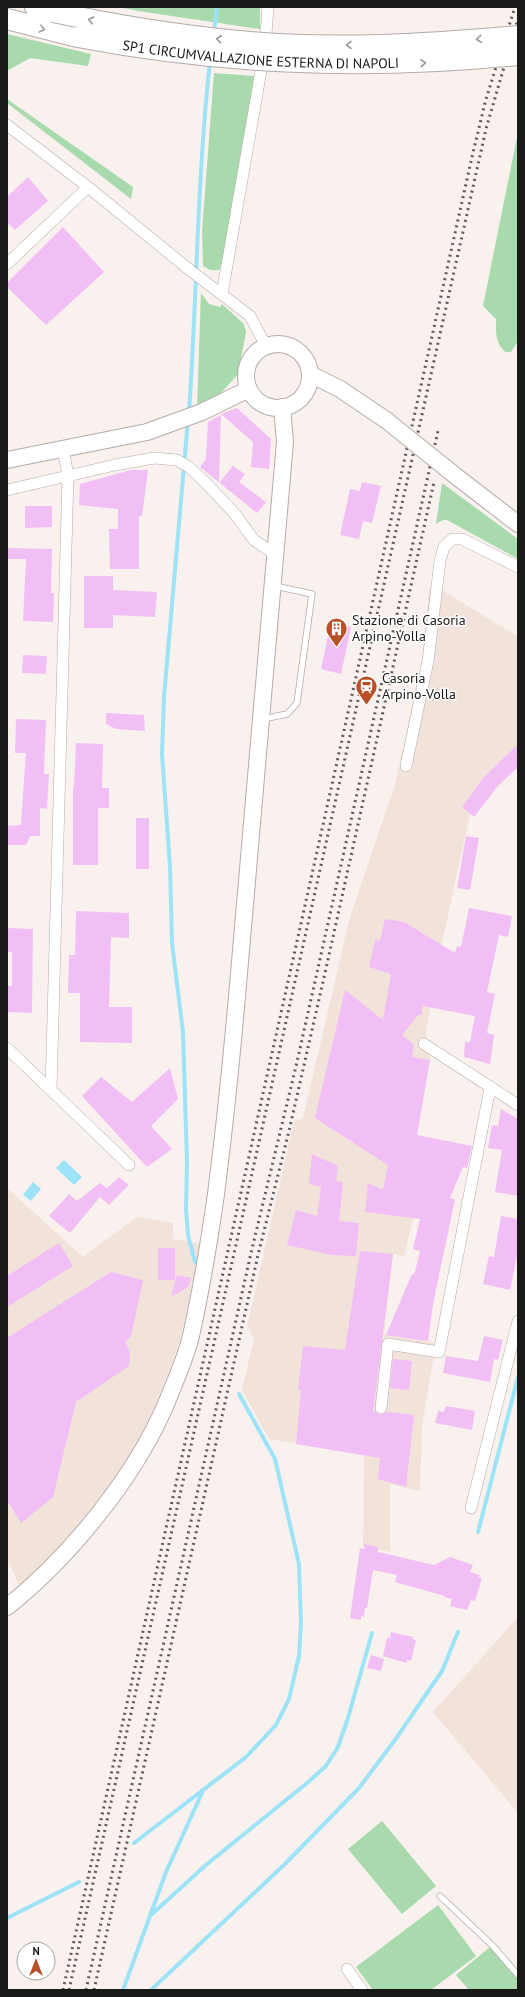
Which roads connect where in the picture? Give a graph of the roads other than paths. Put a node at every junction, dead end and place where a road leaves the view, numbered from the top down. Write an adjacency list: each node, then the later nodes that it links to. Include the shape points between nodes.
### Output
1 (268, 7): 9 (street, via 265,48)
2 (43, 9): 4 (highway, SP1 CIRCUMVALLAZIONE ESTERNA DI NAPOLI, one-way to 2, bridge, via 397,44 271,43 153,31)
3 (7, 20): 5 (highway, SP1 CIRCUMVALLAZIONE ESTERNA DI NAPOLI, one-way to 5, bridge, via 132,47 238,60 368,64 420,63)
4 (518, 36)
5 (518, 55)
6 (7, 125): 7 (street)
7 (88, 187): 8 (street); 9 (street)
8 (7, 264)
9 (222, 294): 10 (street, via 250,316)
10 (266, 346): 11 (street, via 286,344 296,349 308,364); 12 (street, via 250,359 246,369)
11 (310, 374): 13 (street, via 307,388 299,400); 18 (street, bridge, via 340,388 386,420)
12 (249, 389): 13 (street, via 262,404); 14 (street, via 202,412 147,432)
13 (282, 407): 19 (street, via 285,442)
14 (63, 448): 15 (street); 16 (street)
15 (7, 460)
16 (68, 476): 17 (street); 19 (street, via 154,458 178,460 189,467 235,514 254,540); 27 (street)
17 (7, 490)
18 (518, 524)
19 (276, 555): 21 (street)
20 (518, 567): 23 (street, via 462,539 452,539 444,547 440,561 428,661)
21 (273, 586): 22 (street); 22 (lane, via 312,594 297,703 287,714)
22 (263, 719): 33 (street, via 227,1112 209,1242 189,1343 165,1406 137,1460 110,1499 76,1540 24,1594)
23 (406, 766)
24 (424, 1044): 26 (street)
25 (7, 1048): 27 (street)
26 (490, 1088): 28 (street); 31 (street, via 439,1352 388,1344)
27 (51, 1090): 29 (street)
28 (518, 1105)
29 (129, 1165)
30 (518, 1321): 32 (street)
31 (381, 1408)
32 (471, 1508)
33 (7, 1607)
34 (440, 1896): 36 (lane, via 492,1945)
35 (346, 1969): 37 (street)
36 (518, 1975)
37 (362, 1990)

